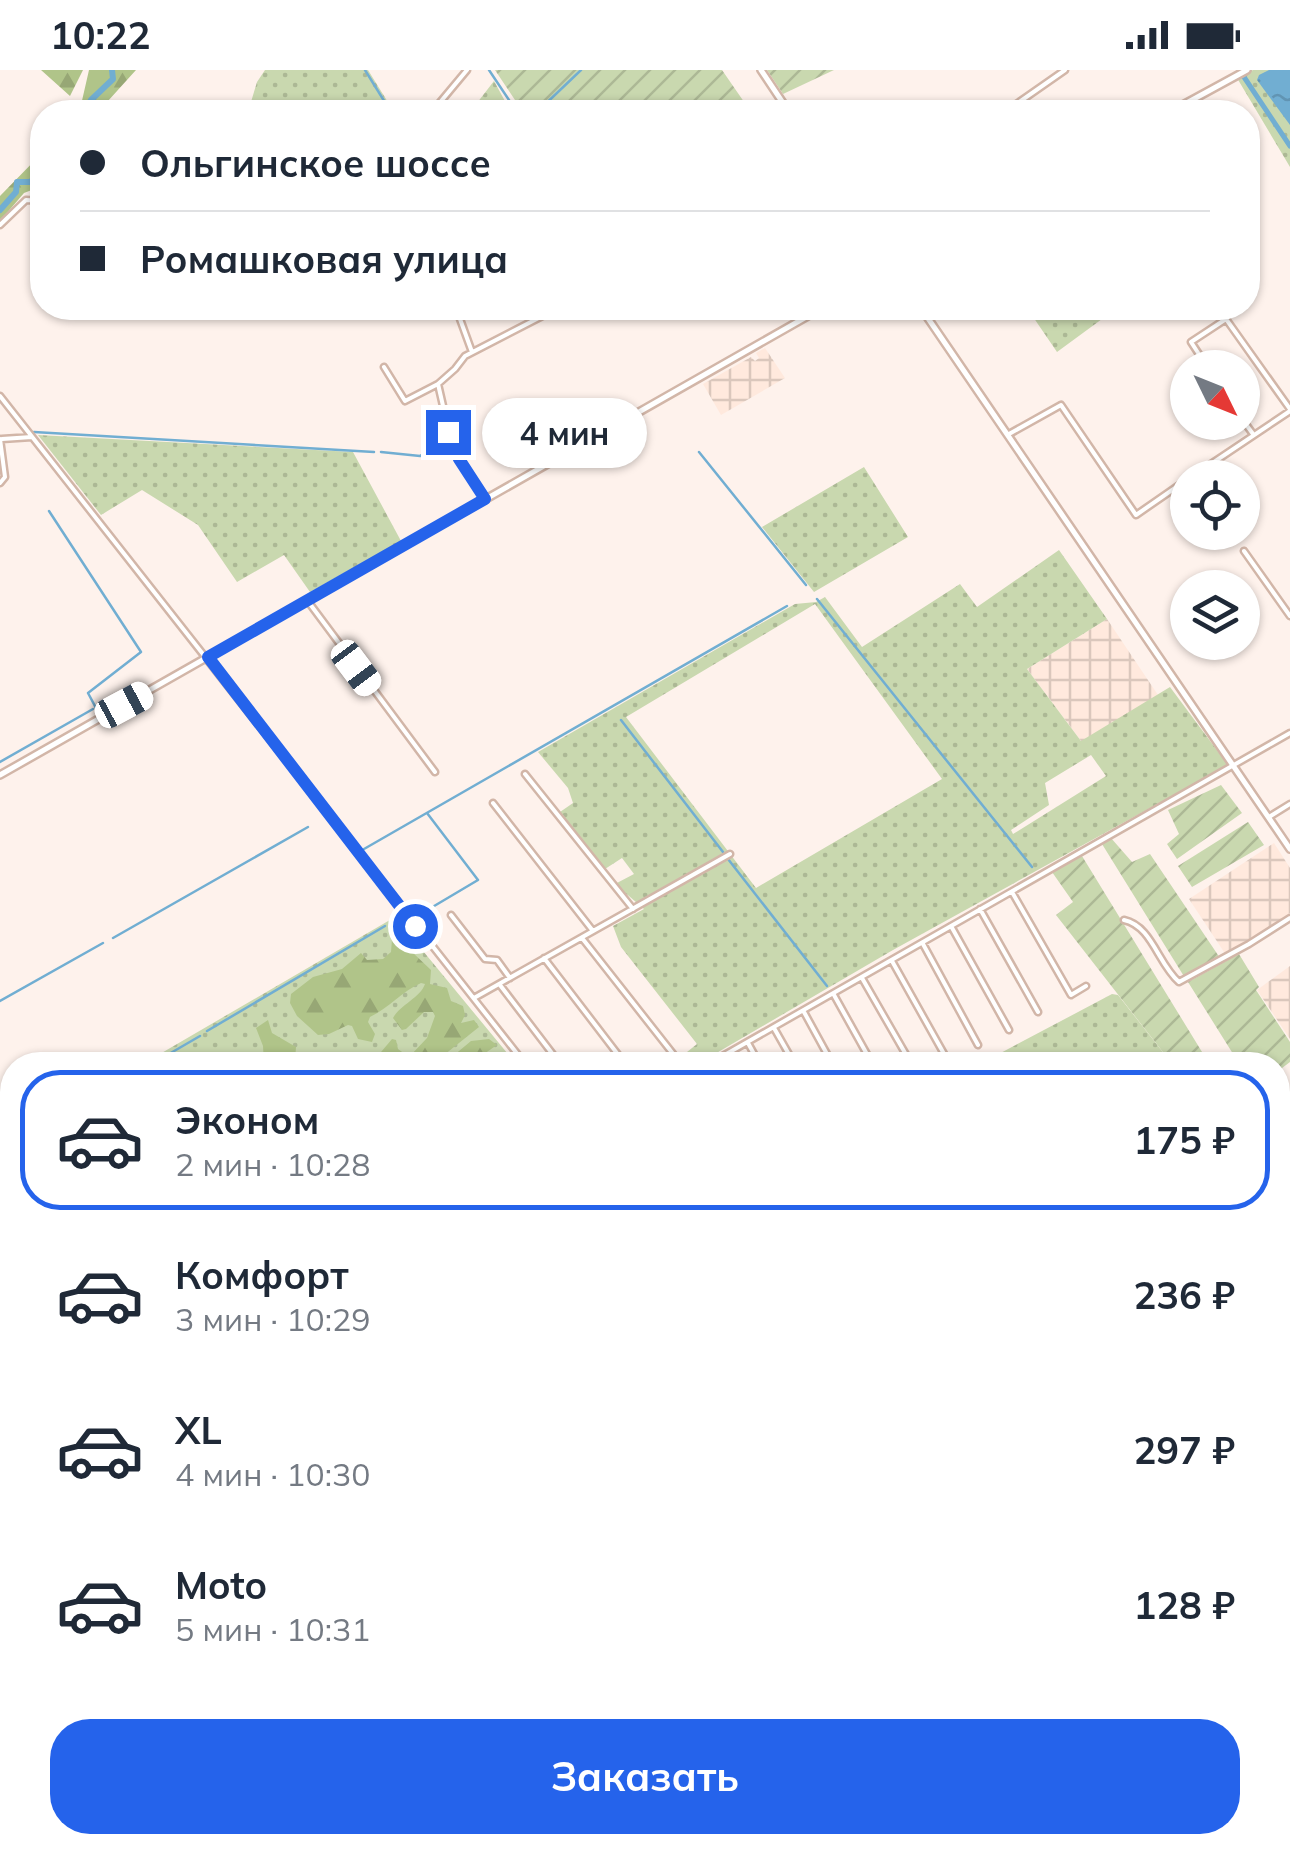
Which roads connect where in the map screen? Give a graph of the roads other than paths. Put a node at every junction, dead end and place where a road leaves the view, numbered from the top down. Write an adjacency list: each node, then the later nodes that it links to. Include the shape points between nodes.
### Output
1 (467, 70): 6 (street)
2 (760, 70): 7 (street)
3 (1066, 70): 8 (street)
4 (1247, 70): 5 (street)
5 (1236, 72): 9 (street)
6 (442, 100)
7 (781, 100)
8 (1022, 100)
9 (1190, 100)
10 (30, 200): 11 (street)
11 (0, 224)
12 (460, 320): 20 (street)
13 (535, 320): 20 (street)
14 (801, 320): 34 (street)
15 (929, 320): 27 (street)
16 (1224, 320): 18 (street, via 1191,342)
17 (1227, 320): 19 (street)
18 (1196, 350)
19 (1248, 350)
20 (472, 352): 23 (street)
21 (384, 367): 23 (street, via 405,401)
22 (1260, 367): 25 (street)
23 (438, 384): 34 (street, via 452,445)
24 (0, 396): 28 (street)
25 (1290, 410): 26 (street)
26 (1260, 429)
27 (1008, 435): 33 (street, via 1061,406 1136,515); 40 (street)
28 (32, 438): 29 (street); 38 (street)
29 (0, 439): 32 (street)
30 (1244, 440): 31 (street)
31 (1215, 460)
32 (0, 483)
33 (1170, 491)
34 (485, 499): 36 (street)
35 (1244, 551): 37 (street)
36 (307, 600): 38 (street); 41 (street)
37 (1290, 616)
38 (208, 657): 43 (street); 66 (street)
39 (1290, 734): 40 (street)
40 (1233, 764): 46 (street); 49 (street)
41 (435, 772)
42 (526, 774): 50 (street)
43 (0, 775)
44 (493, 803): 56 (street)
45 (1290, 804): 46 (street)
46 (1269, 817): 47 (street)
47 (1290, 848)
48 (730, 854): 50 (street)
49 (1012, 890): 51 (street); 64 (street, via 1071,994)
50 (633, 908): 56 (street)
51 (980, 909): 55 (street); 68 (street)
52 (451, 915): 61 (street, via 485,959 496,960)
53 (1290, 918): 54 (street, via 1180,982 1141,926)
54 (1124, 920)
55 (951, 926): 58 (street); 70 (street)
56 (594, 931): 57 (street)
57 (582, 938): 59 (street); 76 (street)
58 (922, 943): 60 (street); 72 (street)
59 (544, 958): 61 (street); 75 (street)
60 (892, 960): 62 (street); 83 (street)
61 (510, 978): 63 (street)
62 (862, 978): 65 (street); 82 (street)
63 (499, 984): 66 (street); 74 (street)
64 (1086, 986)
65 (833, 994): 67 (street); 81 (street)
66 (474, 998): 73 (street)
67 (803, 1011): 69 (street); 80 (street)
68 (1038, 1012)
69 (774, 1028): 71 (street); 79 (street)
70 (1009, 1030)
71 (748, 1042): 77 (street); 78 (street)
72 (978, 1046)
73 (516, 1052)
74 (551, 1052)
75 (616, 1052)
76 (672, 1052)
77 (731, 1052)
78 (753, 1052)
79 (788, 1052)
80 (826, 1052)
81 (866, 1052)
82 (905, 1052)
83 (943, 1052)

